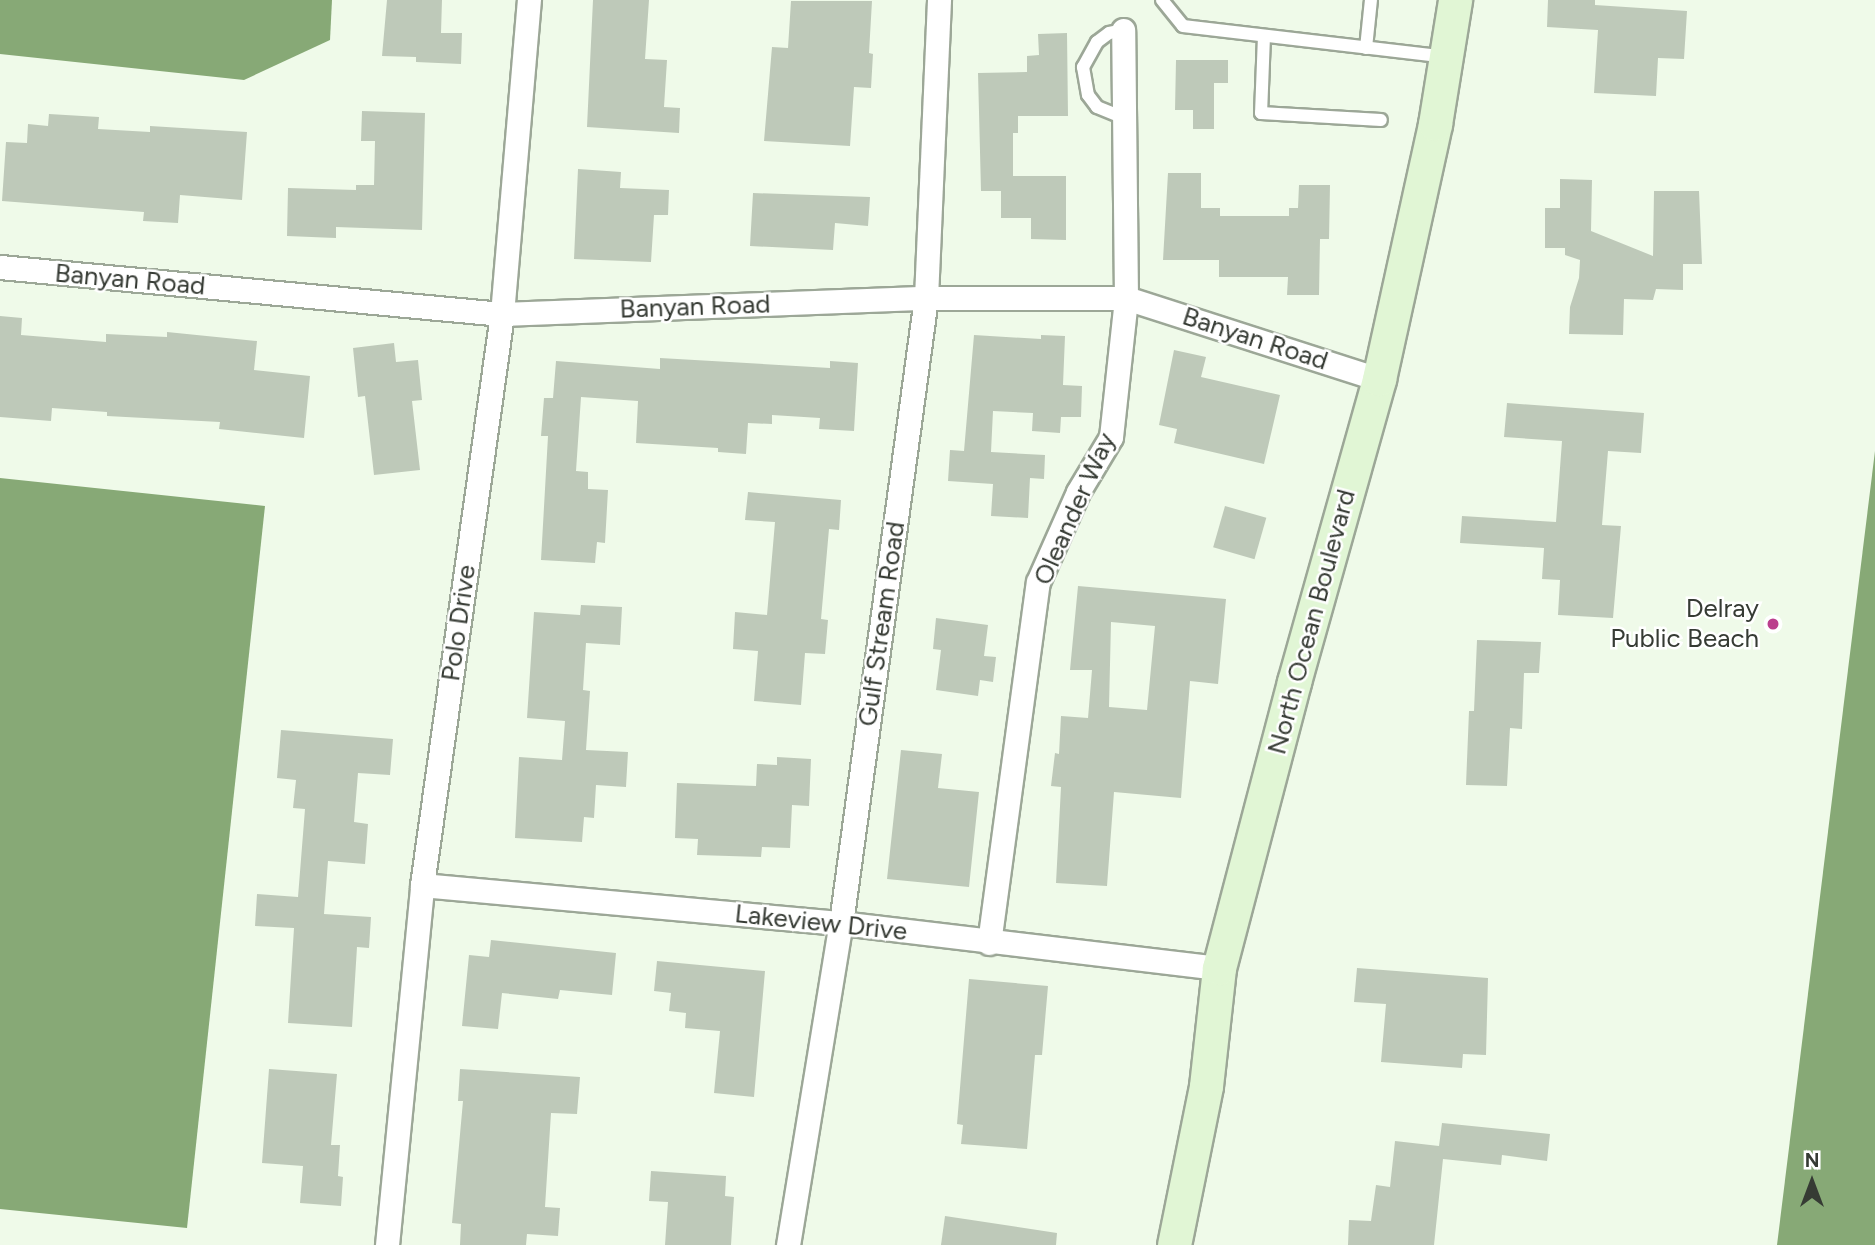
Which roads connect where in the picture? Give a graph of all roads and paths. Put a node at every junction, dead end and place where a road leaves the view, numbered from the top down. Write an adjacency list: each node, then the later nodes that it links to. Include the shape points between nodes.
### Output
1 (528, 0): 15 (street, Polo Drive)
2 (939, 0): 13 (street, Gulf Stream Road)
3 (1162, 0): 7 (lane, via 1184,26)
4 (1371, 0): 8 (lane)
5 (1455, 0): 9 (main road, North Ocean Boulevard)
6 (1123, 30): 10 (street, Oleander Way); 10 (lane, via 1097,42 1083,67 1088,95 1097,107)
7 (1264, 36): 8 (lane); 11 (lane, via 1261,113)
8 (1366, 48): 9 (lane)
9 (1446, 57): 16 (main road, North Ocean Boulevard)
10 (1124, 118): 14 (street, Oleander Way)
11 (1381, 120)
12 (0, 267): 15 (street, Banyan Road)
13 (926, 298): 14 (street, Banyan Road); 15 (street, Banyan Road); 18 (street, Gulf Stream Road)
14 (1126, 298): 16 (street, Banyan Road); 19 (street, Oleander Way, via 1111,438 1078,492 1038,583)
15 (502, 314): 17 (street, Polo Drive)
16 (1380, 379): 20 (main road, North Ocean Boulevard)
17 (422, 885): 18 (street, Lakeview Drive); 21 (street, Polo Drive)
18 (841, 923): 19 (street, Lakeview Drive); 22 (street, Gulf Stream Road)
19 (989, 943): 20 (street, Lakeview Drive)
20 (1219, 968): 23 (main road, North Ocean Boulevard, via 1206,1086)
21 (387, 1245)
22 (788, 1245)
23 (1174, 1245)

